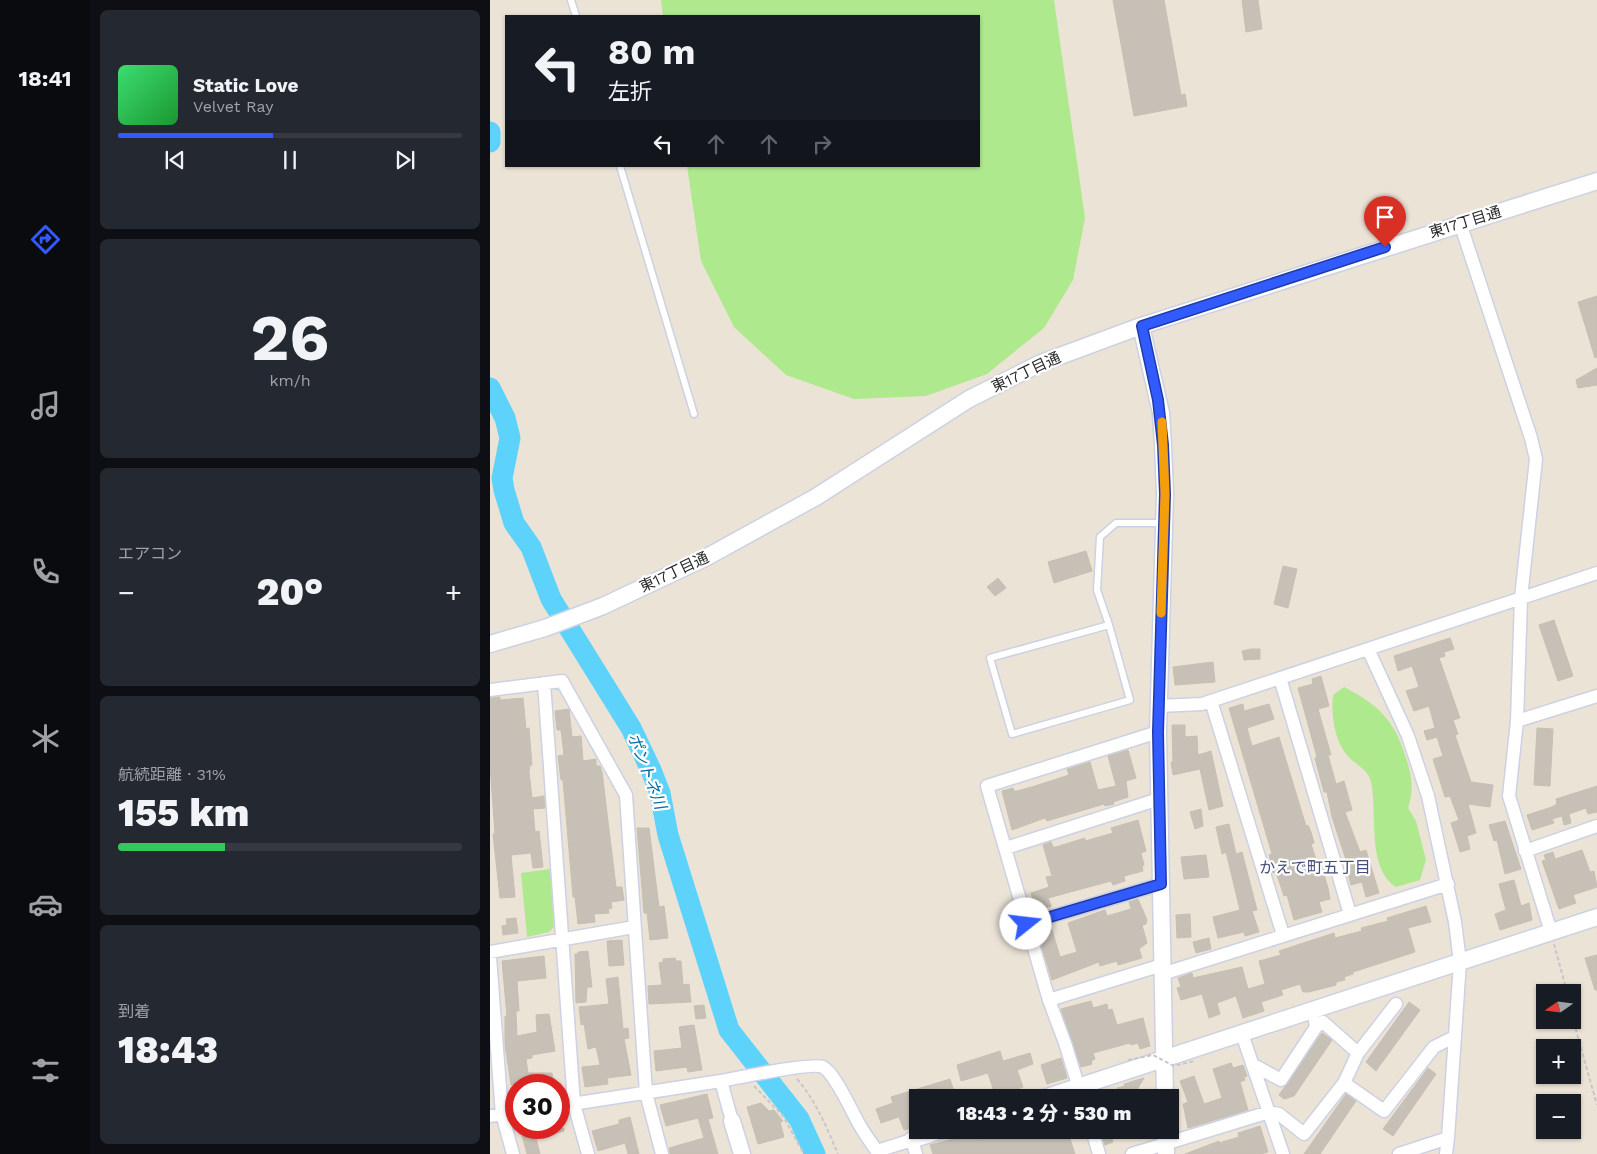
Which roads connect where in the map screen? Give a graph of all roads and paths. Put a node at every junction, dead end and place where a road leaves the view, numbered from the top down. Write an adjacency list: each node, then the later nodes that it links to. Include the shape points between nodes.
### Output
1 (571, 0): 2 (lane)
2 (576, 15)
3 (620, 167): 7 (lane)
4 (1597, 182): 5 (street, 東17丁目通)
5 (1460, 223): 6 (street, 東17丁目通); 10 (street, via 1536,459)
6 (1142, 326): 8 (street, via 1161,413); 12 (street, 東17丁目通, via 1040,363 969,399 816,497 707,557 603,606)
7 (694, 414)
8 (1164, 523): 11 (lane, via 1116,523 1100,537 1097,590); 19 (street)
9 (1597, 573): 10 (street)
10 (1521, 598): 13 (street); 20 (street)
11 (1109, 625): 11 (lane, via 990,658 1012,734 1130,700)
12 (490, 644)
13 (1368, 649): 14 (street); 27 (street, via 1421,771)
14 (1280, 678): 18 (street); 28 (street)
15 (544, 683): 16 (street); 31 (street, via 562,681 626,795); 34 (street)
16 (490, 690)
17 (1597, 696): 20 (street)
18 (1211, 701): 19 (street, via 1185,706); 33 (street)
19 (1158, 706): 21 (street)
20 (1517, 721): 25 (street, via 1509,796)
21 (1158, 732): 22 (street); 24 (street, via 988,786)
22 (1159, 799): 24 (street); 26 (street)
23 (1597, 826): 25 (street)
24 (1006, 848): 30 (street)
25 (1525, 851): 32 (street)
26 (1161, 884): 30 (street); 38 (street)
27 (1448, 884): 28 (street); 37 (street)
28 (1350, 914): 33 (street)
29 (1597, 917): 32 (street)
30 (1026, 924): 40 (street)
31 (634, 927): 34 (street); 59 (street)
32 (1551, 932): 37 (street); 39 (path)
33 (1283, 935): 38 (street)
34 (562, 940): 35 (street); 60 (street)
35 (490, 952)
36 (490, 957): 64 (street)
37 (1460, 962): 42 (street); 46 (street)
38 (1162, 970): 40 (street); 48 (street)
39 (1565, 984)
40 (1049, 1000): 56 (street)
41 (1396, 1004): 47 (street)
42 (1313, 1010): 43 (street); 45 (street)
43 (1316, 1027): 47 (street, via 1323,1022); 51 (street, via 1281,1080)
44 (1576, 1029): 62 (path)
45 (1242, 1034): 48 (street); 51 (street)
46 (1454, 1037): 55 (street, via 1434,1047 1384,1111); 66 (street)
47 (1358, 1053): 55 (street)
48 (1164, 1059): 57 (street); 58 (street)
49 (1128, 1060): 50 (path, bridge, via 1153,1055 1174,1066)
50 (1194, 1061)
51 (1252, 1064): 63 (street)
52 (786, 1070): 53 (street); 70 (street, via 823,1067 835,1081 877,1151); 76 (path, via 807,1091)
53 (748, 1076): 54 (street); 75 (path, via 783,1116)
54 (721, 1081): 59 (street); 65 (street)
55 (1344, 1083): 63 (street, via 1304,1134 1279,1114)
56 (1079, 1089)
57 (1088, 1089)
58 (1165, 1089)
59 (646, 1093): 60 (street); 73 (street)
60 (574, 1104): 61 (street); 72 (street)
61 (570, 1105)
62 (1597, 1105)
63 (1269, 1112): 69 (street); 79 (street)
64 (496, 1115): 71 (street)
65 (732, 1120): 74 (street)
66 (1448, 1138): 80 (street); 81 (street)
67 (927, 1139): 70 (street)
68 (1095, 1139): 77 (street)
69 (1165, 1143): 78 (street)
70 (914, 1147)
71 (512, 1154)
72 (588, 1154)
73 (662, 1154)
74 (742, 1154)
75 (804, 1154)
76 (838, 1154)
77 (1099, 1154)
78 (1132, 1154)
79 (1283, 1154)
80 (1399, 1154)
81 (1446, 1154)

